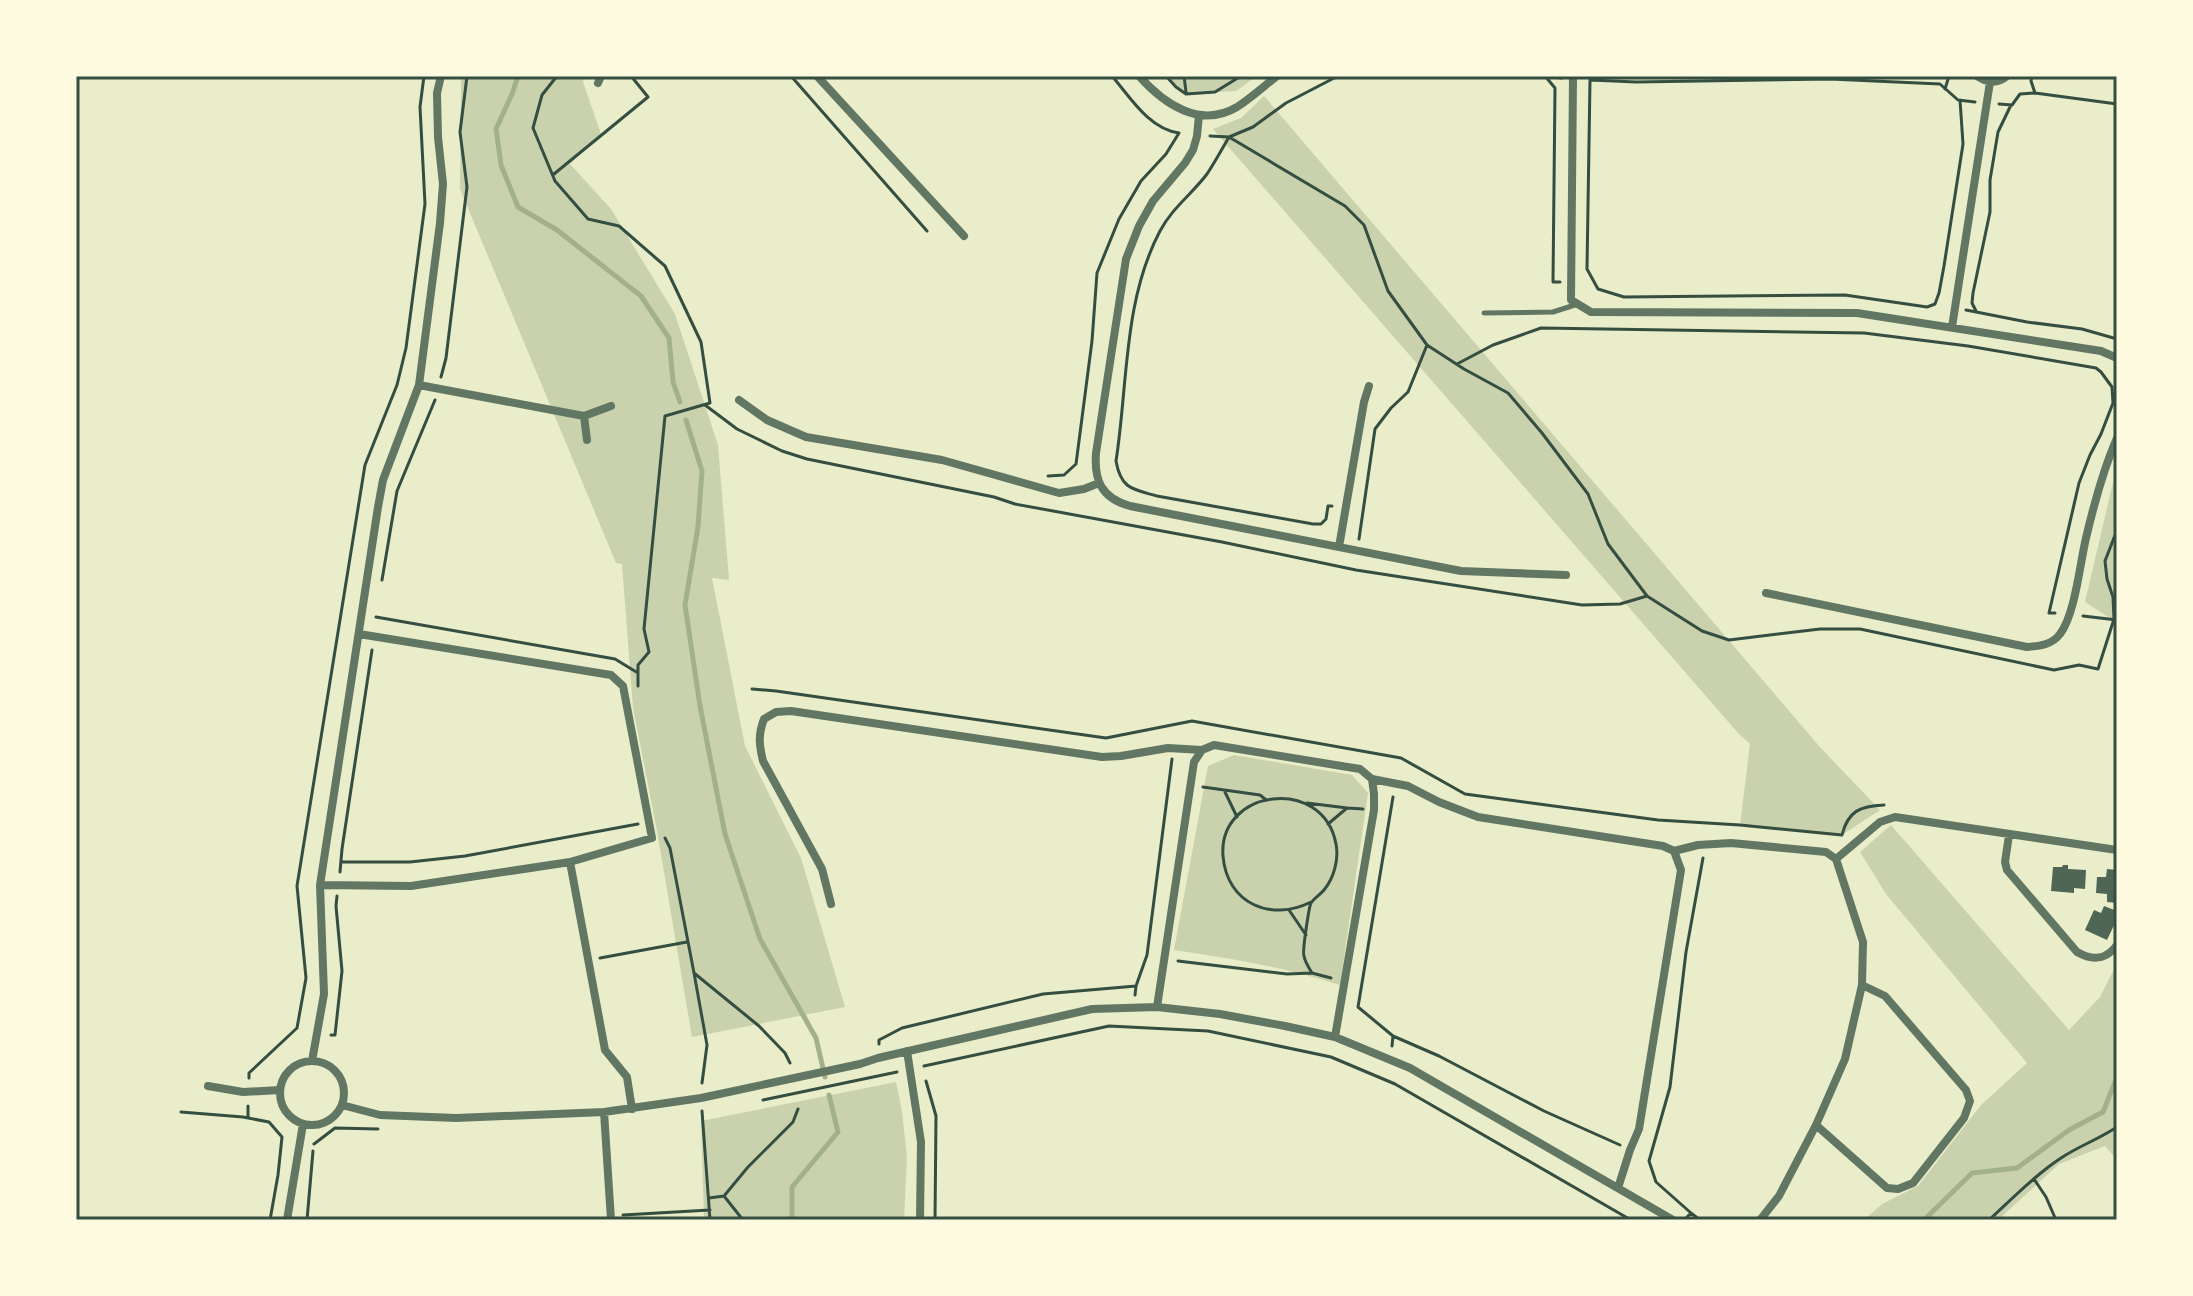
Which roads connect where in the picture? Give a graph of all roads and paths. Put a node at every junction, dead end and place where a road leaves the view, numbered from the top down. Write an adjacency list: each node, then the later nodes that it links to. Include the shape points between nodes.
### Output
1 (441, 76): 47 (street, via 437,93 443,184)
2 (467, 76): 49 (path, via 460,132 467,187)
3 (557, 76): 33 (path, via 542,95 533,128)
4 (631, 76): 33 (path, via 648,97)
5 (791, 76): 34 (path)
6 (817, 76): 35 (street)
7 (1112, 76): 30 (path, via 1141,113)
8 (1139, 76): 29 (street, via 1166,102)
9 (1166, 76): 24 (path)
10 (1184, 76): 24 (path)
11 (1241, 76): 24 (path, via 1215,92)
12 (1277, 76): 29 (street, via 1236,108)
13 (1338, 76): 32 (path)
14 (1544, 76): 19 (path); 37 (path, via 1555,88 1553,282)
15 (1949, 76): 22 (path)
16 (1977, 76): 21 (street)
17 (2007, 76): 21 (street)
18 (2032, 76): 23 (path)
19 (1573, 77): 20 (path); 37 (street)
20 (1590, 80): 22 (path, via 1830,79 1940,84); 36 (path, via 1587,269)
21 (1990, 82): 26 (street)
22 (1945, 89): 25 (path)
23 (2035, 93): 27 (path); 28 (path, via 2020,94)
24 (1186, 94)
25 (1960, 100): 26 (path); 36 (path, via 1963,144 1935,304 1845,295 1624,297 1598,289)
26 (1987, 103): 28 (path); 40 (street)
27 (2117, 104)
28 (2012, 105): 41 (path, via 1998,132 1990,212 1972,303 1976,311)
29 (1199, 115): 57 (street, via 1193,150 1153,201 1126,259 1097,442)
30 (1166, 128)
31 (1179, 133): 55 (path, via 1126,206 1097,273 1076,464 1064,475)
32 (1229, 137): 42 (path, via 1345,206 1364,225 1388,291); 59 (path, via 1206,175 1160,230 1145,268 1132,322 1116,461 1119,476 1145,493 1313,524 1326,519 1328,506)
33 (552, 175): 74 (path, via 588,219 619,226 665,266 701,342 710,403 665,416 644,629 649,652)
34 (927, 231)
35 (964, 236)
36 (1593, 280): 37 (path)
37 (1572, 281): 38 (street, via 1571,300)
38 (1578, 304): 39 (lane, via 1553,312); 40 (street, via 1591,312 1857,313)
39 (1484, 313)
40 (1952, 327): 43 (street)
41 (2117, 339)
42 (1427, 345): 44 (path); 60 (path, via 1408,392 1375,429)
43 (2117, 358)
44 (1457, 364): 46 (path, via 1541,328 1818,331 1968,346 2070,363 2096,368); 71 (path, via 1508,393 1588,494 1608,544 1647,596 1702,631 1729,640 1860,629 2054,670 2079,665 2098,669)
45 (2117, 378): 46 (path)
46 (2109, 383): 69 (path, via 2113,403 2079,483 2049,613)
47 (419, 385): 49 (street); 72 (street, via 383,480)
48 (1369, 386): 59 (street)
49 (438, 389): 52 (street); 66 (path, via 397,491)
50 (739, 400): 56 (street, via 806,437 942,460)
51 (611, 406): 52 (street)
52 (584, 416): 54 (street)
53 (2117, 438): 69 (street, via 2105,465)
54 (587, 440)
55 (1044, 476)
56 (1020, 483): 57 (street, via 1059,493); 58 (path)
57 (1099, 483): 62 (street, via 1118,503)
58 (1015, 504)
59 (1346, 509): 60 (path); 62 (street)
60 (1363, 512): 63 (path)
61 (2117, 530): 71 (path, via 2105,561)
62 (1339, 547): 63 (street)
63 (1358, 551): 64 (path); 65 (street, via 1461,571)
64 (1356, 570)
65 (1566, 575)
66 (382, 580)
67 (1766, 593): 69 (street, via 2027,647 2053,641)
68 (377, 610): 70 (path)
69 (2069, 615): 71 (path)
70 (376, 617): 73 (path); 74 (path, via 615,659)
71 (2116, 620)
72 (359, 634): 73 (street); 103 (street)
73 (374, 636): 93 (street, via 611,675 623,686); 101 (path)
74 (638, 673): 75 (path)
75 (637, 689)
76 (752, 689): 77 (path, via 1106,738)
77 (1177, 724): 78 (path); 92 (path, via 1192,721 1401,758 1465,794)
78 (1174, 748): 79 (street); 81 (path); 106 (street, via 1102,757 776,712 764,719 760,731 763,761 822,869)
79 (1202, 750): 80 (street, via 1214,745 1360,769); 83 (street, via 1194,762)
80 (1372, 779): 82 (street); 89 (street)
81 (1169, 781): 83 (path); 111 (path)
82 (1396, 784): 90 (path); 99 (street, via 1478,817)
83 (1191, 785): 84 (path); 112 (street)
84 (1224, 790): 85 (path); 91 (path)
85 (1265, 799): 86 (path); 91 (path)
86 (1303, 802): 88 (path); 94 (path)
87 (1882, 805): 92 (path, via 1862,807 1846,821 1842,835)
88 (1347, 808): 89 (path); 94 (path)
89 (1374, 810): 90 (path); 116 (street)
90 (1390, 814): 119 (path)
91 (1237, 817): 107 (path, via 1222,853 1230,883 1251,904)
92 (1705, 822): 97 (path)
93 (648, 823): 101 (path, via 465,856); 102 (street, via 652,838)
94 (1328, 824): 105 (path, via 1337,858 1326,888)
95 (664, 835): 109 (path)
96 (2009, 835): 98 (street); 100 (street, via 1895,817 1880,822); 110 (street, via 2007,870 2077,952 2105,957)
97 (1704, 845): 99 (street); 100 (street, via 1826,852); 148 (path, via 1670,1087)
98 (2117, 850)
99 (1674, 851): 147 (street, via 1681,870 1639,1129)
100 (1836, 859): 117 (street, via 1863,942)
101 (342, 862): 104 (path)
102 (570, 862): 104 (street, via 411,886); 113 (street)
103 (320, 885): 104 (street); 124 (street, via 324,994)
104 (339, 885): 124 (path, via 342,971 335,1035)
105 (1311, 902): 107 (path); 108 (path)
106 (831, 904)
107 (1289, 910): 108 (path)
108 (1306, 935): 115 (path, via 1303,954)
109 (688, 942): 113 (path); 114 (path)
110 (2117, 945)
111 (1147, 955): 112 (path); 118 (path)
112 (1166, 959): 115 (path); 121 (street)
113 (588, 960): 139 (street, via 605,1050 627,1077)
114 (694, 973): 131 (path, via 759,1026); 137 (path, via 707,1045)
115 (1312, 973): 116 (path)
116 (1344, 982): 119 (path); 126 (street)
117 (1862, 985): 144 (street, via 1845,1059); 144 (street, via 1885,996 1970,1101 1964,1118 1913,1183 1898,1189 1887,1188)
118 (1136, 986): 120 (path); 128 (path, via 1043,994 902,1028 879,1040)
119 (1361, 986): 125 (path, via 1358,1007)
120 (1133, 1007): 121 (street); 122 (path); 127 (street, via 1092,1009)
121 (1157, 1007): 126 (street)
122 (1134, 1027): 132 (path, via 1109,1026); 134 (path, via 1224,1034 1331,1057)
123 (297, 1028): 124 (path)
124 (318, 1032): 130 (street)
125 (1393, 1036): 129 (path); 147 (path)
126 (1335, 1037): 129 (street)
127 (907, 1051): 128 (street); 132 (street)
128 (878, 1058): 137 (street)
129 (1391, 1060): 134 (path); 150 (street)
130 (312, 1061): 136 (street, via 289,1070); 138 (street, via 340,1077)
131 (790, 1063)
132 (910, 1069): 133 (path); 161 (street, via 921,1142)
133 (877, 1076)
134 (1389, 1081): 162 (path)
135 (208, 1086): 136 (street, via 243,1092)
136 (280, 1090): 143 (street, via 285,1111)
137 (701, 1103): 139 (street); 152 (path)
138 (342, 1105): 142 (street, via 380,1115 456,1118); 143 (street, via 327,1121)
139 (632, 1109): 142 (street)
140 (798, 1109): 151 (path, via 793,1122)
141 (181, 1112): 156 (path, via 269,1122 282,1137)
142 (604, 1112): 155 (street)
143 (303, 1124): 157 (street)
144 (1816, 1125): 166 (street, via 1779,1196)
145 (2117, 1127): 149 (path)
146 (383, 1129): 158 (path, via 335,1128 314,1144)
147 (1630, 1150): 148 (path); 150 (street)
148 (1649, 1161): 154 (path, via 1656,1182)
149 (2034, 1179): 167 (path); 168 (path)
150 (1618, 1188): 163 (street)
151 (724, 1196): 152 (path); 160 (path)
152 (709, 1198): 153 (path)
153 (710, 1210): 155 (path); 159 (path)
154 (1691, 1213): 164 (path); 165 (path)
155 (611, 1218)
156 (270, 1220)
157 (287, 1220)
158 (307, 1220)
159 (710, 1220)
160 (743, 1220)
161 (920, 1220)
162 (1631, 1220)
163 (1673, 1220)
164 (1684, 1220)
165 (1700, 1220)
166 (1760, 1220)
167 (1989, 1220)
168 (2056, 1220)

